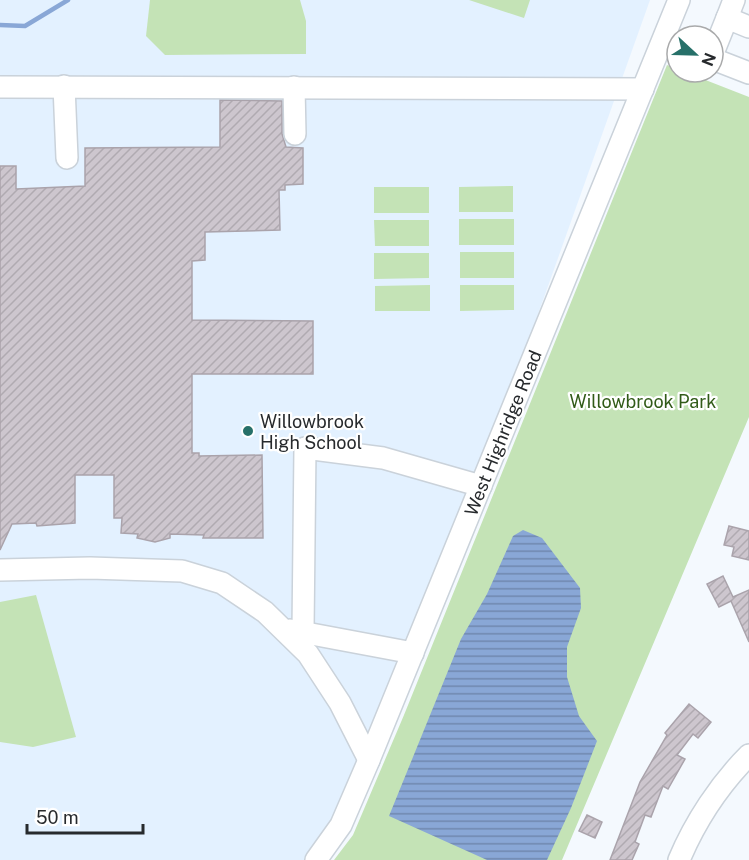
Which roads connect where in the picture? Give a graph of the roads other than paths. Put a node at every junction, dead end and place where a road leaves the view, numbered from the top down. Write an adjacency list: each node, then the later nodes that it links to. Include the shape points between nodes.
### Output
1 (679, 0): 3 (street, West Highridge Road)
2 (731, 9): 4 (street); 5 (street)
3 (674, 24)
4 (725, 24)
5 (749, 27)
6 (665, 51): 12 (street, West Highridge Road)
7 (725, 64): 8 (street)
8 (749, 73)
9 (64, 86): 10 (street); 11 (street); 14 (street)
10 (0, 87)
11 (294, 87): 12 (street); 13 (street)
12 (643, 89): 15 (street, West Highridge Road)
13 (295, 134)
14 (68, 158)
15 (481, 486): 17 (street, via 383,458 305,448); 18 (street, West Highridge Road)
16 (0, 570): 17 (street, via 182,571 229,587)
17 (293, 630): 18 (street); 20 (street, via 340,703)
18 (413, 653): 20 (street, West Highridge Road)
19 (749, 755): 22 (street, via 723,784)
20 (369, 760): 21 (street, West Highridge Road, via 341,825)
21 (316, 860)
22 (679, 860)

